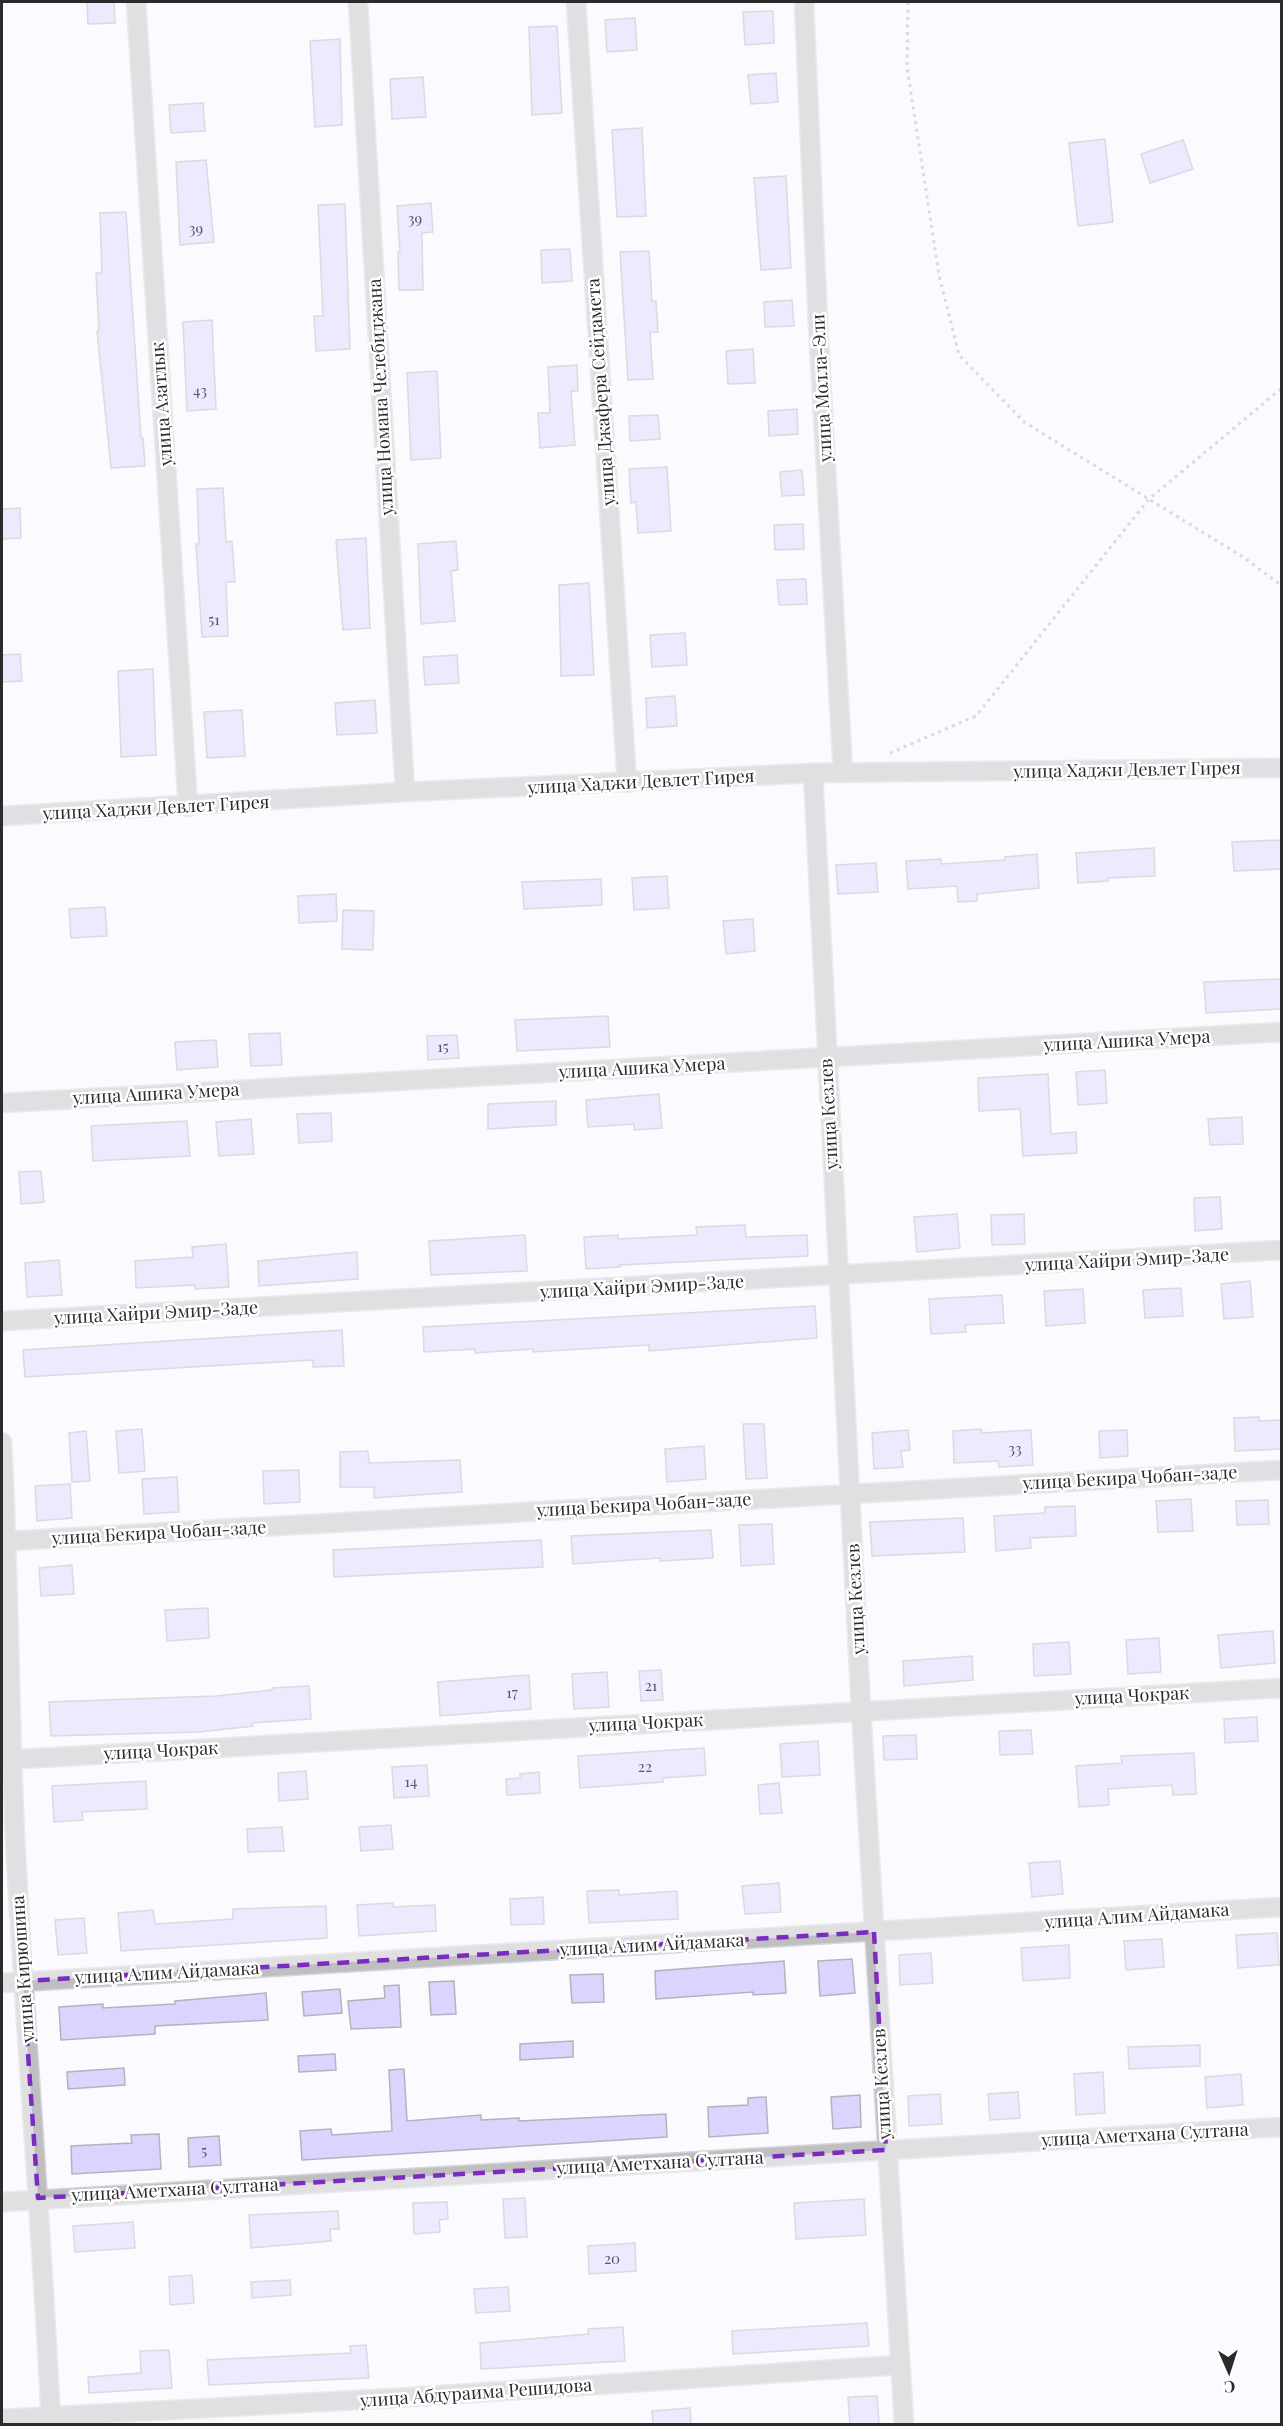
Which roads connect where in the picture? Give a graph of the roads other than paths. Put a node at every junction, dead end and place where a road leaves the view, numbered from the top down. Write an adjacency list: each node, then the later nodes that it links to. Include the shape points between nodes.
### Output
1 (136, 2): 10 (street, улица Азатлык)
2 (358, 2): 9 (street, улица Номана Челебиджана)
3 (576, 2): 8 (street, улица Джафера Сейдамета)
4 (804, 2): 7 (street, улица Молла-Эли)
5 (1281, 768): 7 (street, улица Хаджи Девлет Гирея)
6 (813, 774): 7 (street, улица Хаджи Девлет Гирея); 8 (street, улица Хаджи Девлет Гирея); 13 (street, улица Кезлев)
7 (843, 774)
8 (627, 783): 9 (street, улица Хаджи Девлет Гирея)
9 (405, 792): 10 (street, улица Хаджи Девлет Гирея)
10 (188, 807): 11 (street, улица Хаджи Девлет Гирея)
11 (2, 816)
12 (1281, 1032): 13 (street, улица Ашика Умера)
13 (826, 1058): 14 (street, улица Ашика Умера); 16 (street, улица Кезлев)
14 (2, 1103)
15 (1281, 1250): 16 (street, улица Хайри Эмир-Заде)
16 (838, 1276): 17 (street, улица Хайри Эмир-Заде); 20 (street, улица Кезлев)
17 (2, 1321)
18 (2, 1442): 21 (street, улица Кирюшина)
19 (1281, 1470): 20 (street, улица Бекира Чобан-заде)
20 (851, 1494): 21 (street, улица Бекира Чобан-заде); 23 (street, улица Кезлев)
21 (7, 1541): 24 (street, улица Кирюшина)
22 (1281, 1688): 23 (street, улица Чокрак)
23 (861, 1710): 24 (street, улица Чокрак); 26 (street, улица Кезлев)
24 (7, 1760): 27 (street, улица Кирюшина)
25 (1281, 1907): 26 (street, улица Алим Айдамака)
26 (874, 1932): 27 (street, улица Алим Айдамака); 30 (street, улица Кезлев)
27 (23, 1981): 28 (street, улица Алим Айдамака); 31 (street, улица Кирюшина)
28 (2, 1983)
29 (1281, 2127): 30 (street, улица Аметхана Султана)
30 (886, 2150): 31 (street, улица Аметхана Султана); 33 (street, улица Кезлев)
31 (38, 2198): 32 (street, улица Аметхана Султана); 35 (street, улица Кирюшина)
32 (2, 2202)
33 (900, 2365): 35 (street, улица Абдураима Решидова); 36 (street, улица Кезлев)
34 (2, 2419): 35 (street, улица Абдураима Решидова)
35 (51, 2420)
36 (904, 2424)

